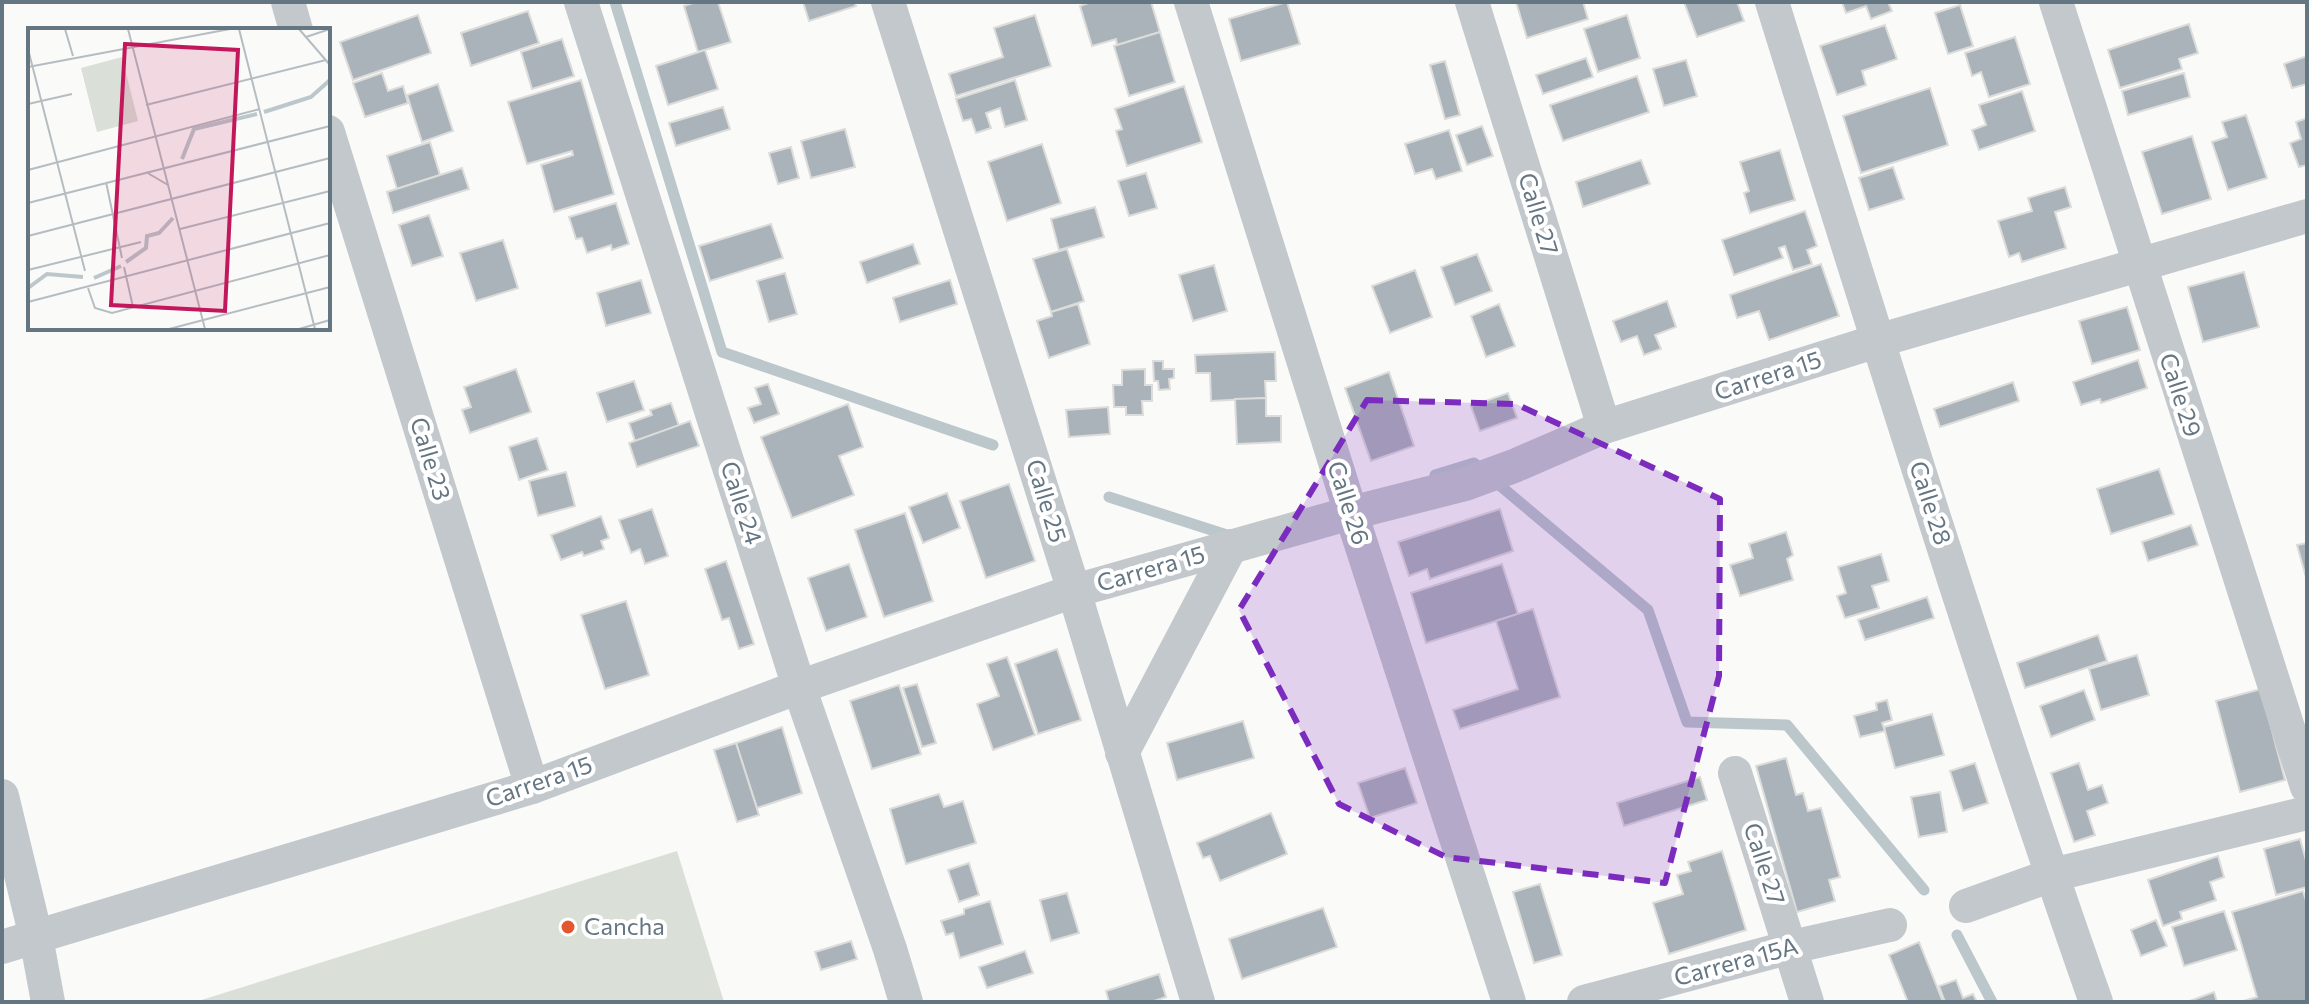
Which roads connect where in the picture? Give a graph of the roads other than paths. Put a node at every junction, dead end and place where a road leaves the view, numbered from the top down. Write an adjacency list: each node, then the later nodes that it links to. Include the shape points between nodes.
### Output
1 (288, 2): 8 (street)
2 (581, 2): 17 (street, Calle 24)
3 (888, 2): 16 (street, Calle 25)
4 (1191, 2): 14 (street, Calle 26)
5 (1472, 2): 13 (street, Calle 27)
6 (1772, 2): 12 (street, Calle 28)
7 (2056, 2): 11 (street, Calle 29)
8 (295, 28)
9 (330, 138): 20 (street, Calle 23)
10 (2307, 216): 11 (street, Carrera 15)
11 (2139, 266): 12 (street, Carrera 15); 21 (street, Calle 29)
12 (1877, 341): 13 (street, Carrera 15); 24 (street, Calle 28)
13 (1604, 427): 14 (street, Carrera 15, via 1465,484)
14 (1351, 513): 15 (street, Carrera 15); 33 (street, Calle 26)
15 (1231, 546): 16 (street, Carrera 15); 18 (street)
16 (1074, 591): 17 (street, Carrera 15); 18 (street, Calle 25)
17 (799, 687): 20 (street, Carrera 15); 31 (street, Calle 24)
18 (1122, 753): 32 (street, Calle 25)
19 (1735, 773): 29 (street, Calle 27)
20 (532, 787): 27 (street, Carrera 15)
21 (2307, 787)
22 (2, 796): 27 (street)
23 (2307, 813): 24 (street)
24 (2052, 875): 25 (street); 36 (street, Calle 28)
25 (1966, 906)
26 (1890, 925): 29 (street, Carrera 15A)
27 (36, 937): 28 (street, Carrera 15); 30 (street)
28 (2, 947)
29 (1791, 947): 34 (street, Carrera 15A); 35 (street, Calle 27)
30 (48, 1002)
31 (906, 1002)
32 (1198, 1002)
33 (1509, 1002)
34 (1584, 1002)
35 (1807, 1002)
36 (2096, 1002)

